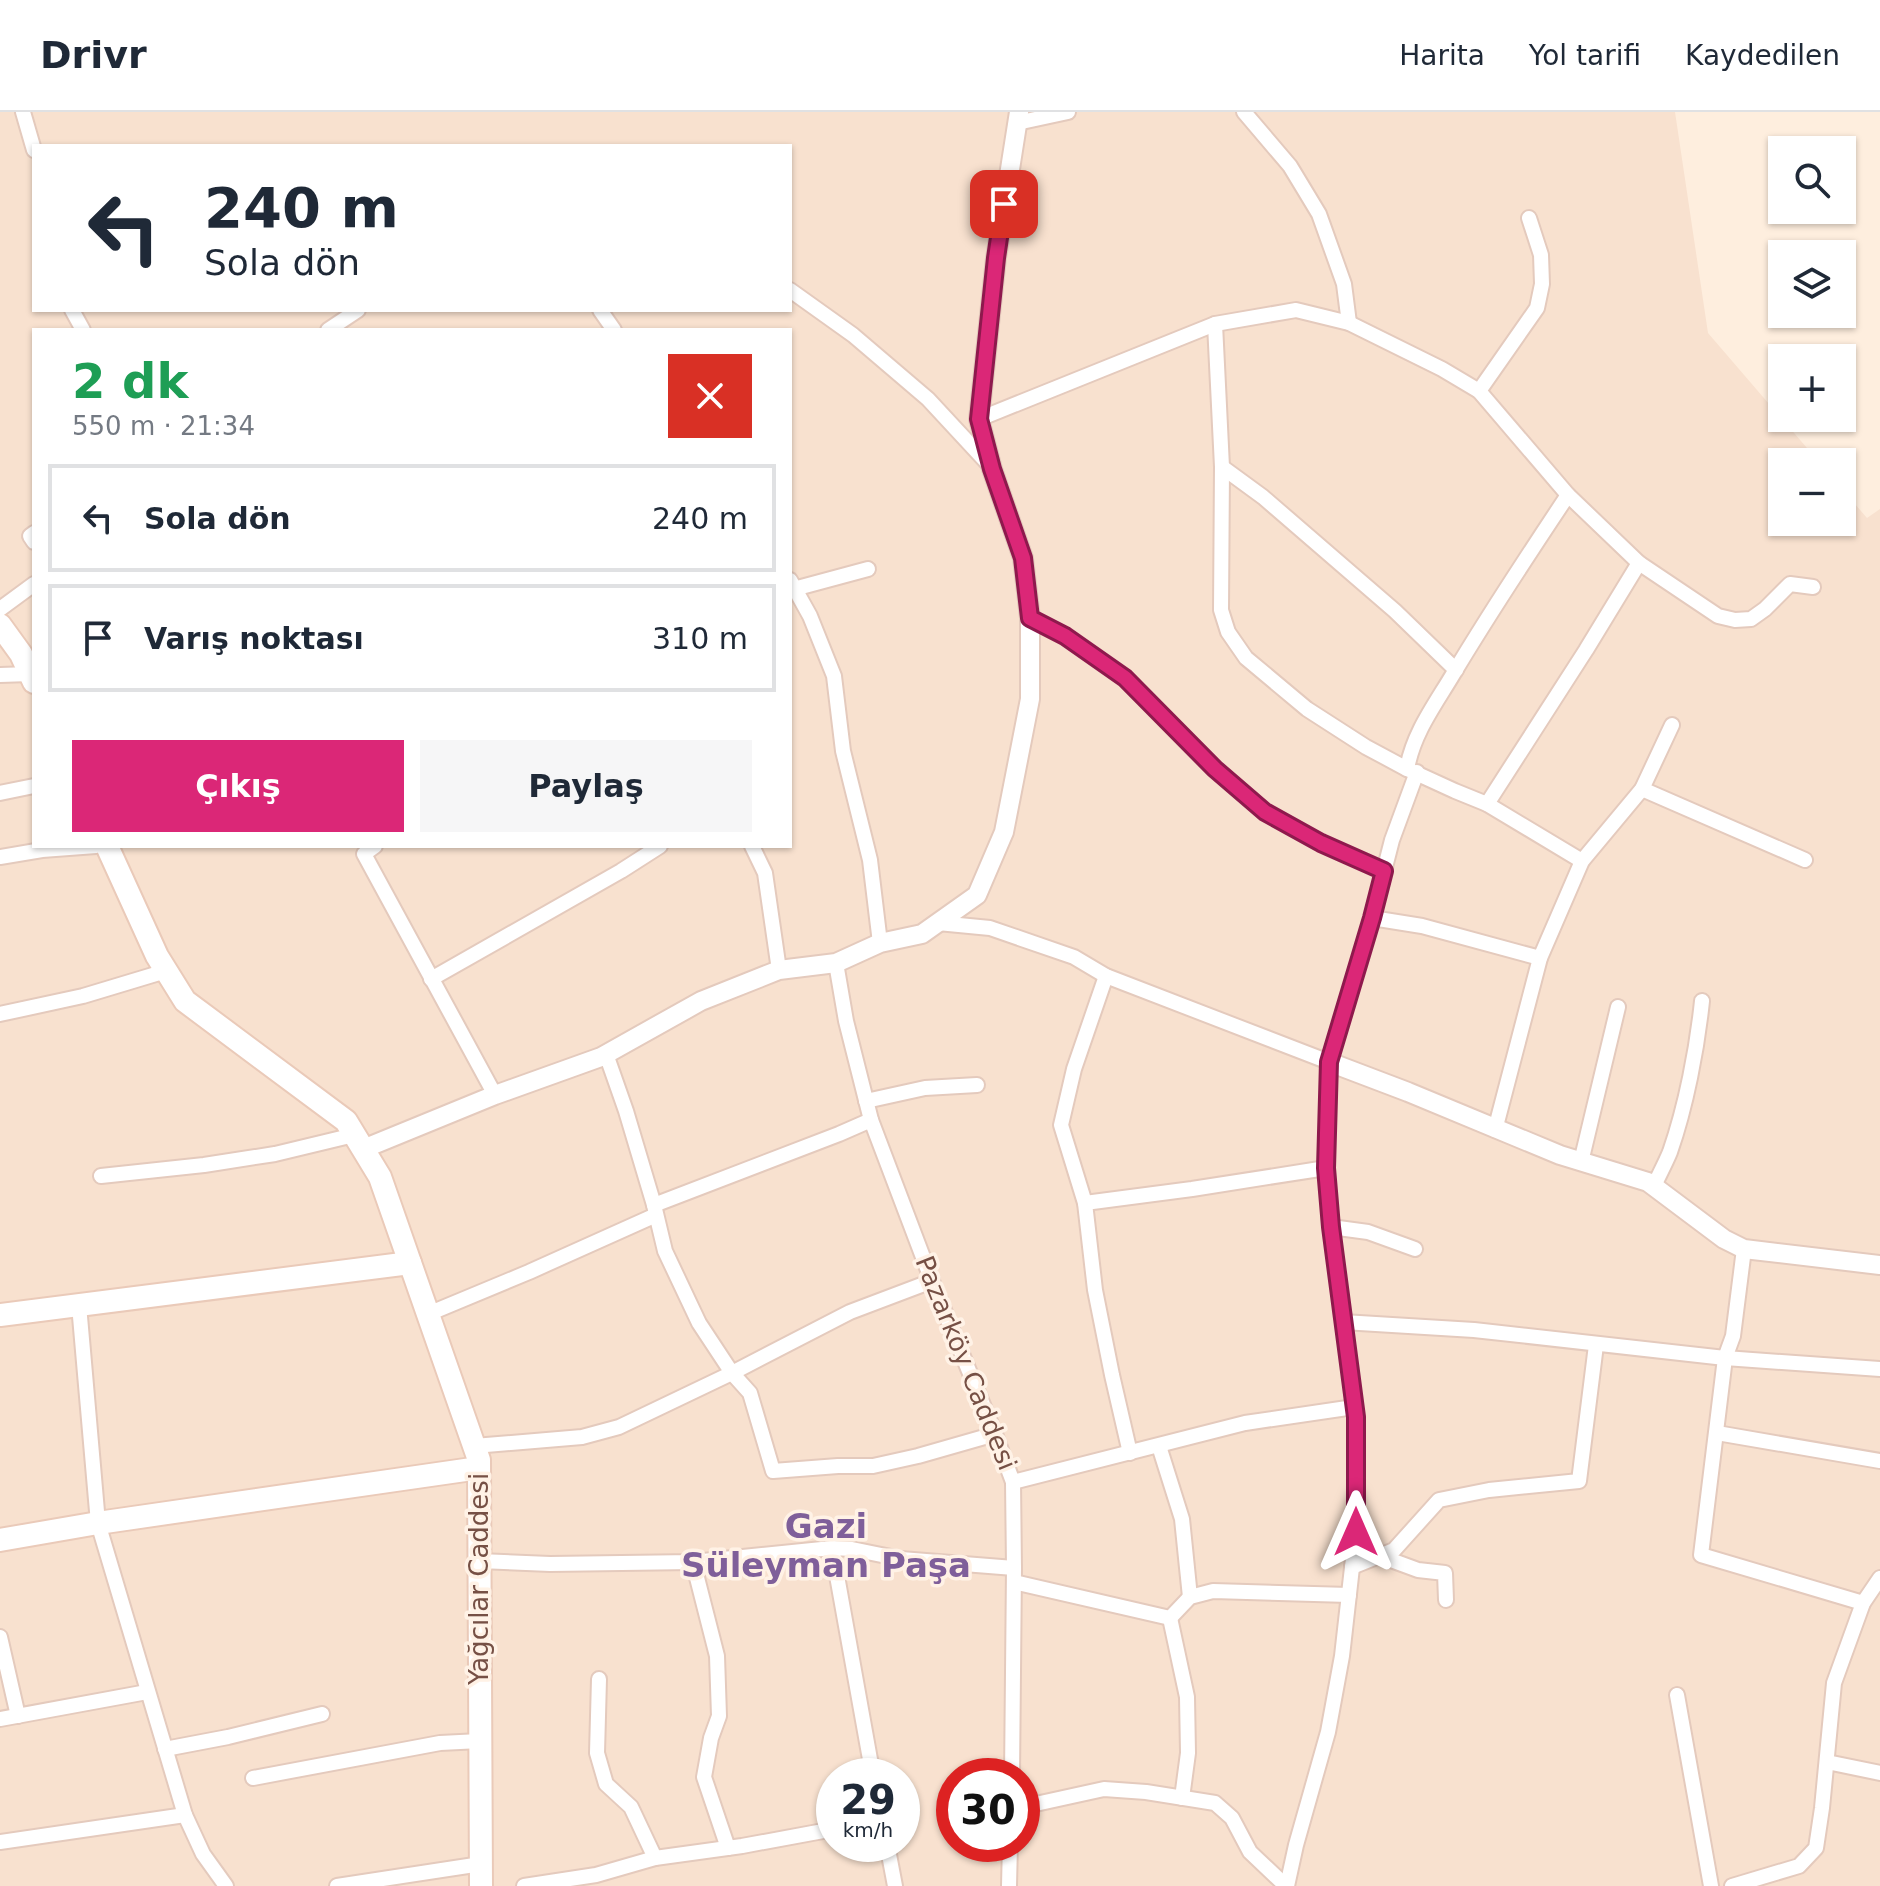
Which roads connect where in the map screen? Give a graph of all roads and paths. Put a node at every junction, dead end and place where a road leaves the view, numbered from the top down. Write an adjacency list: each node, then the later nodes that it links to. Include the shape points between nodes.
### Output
1 (23, 112): 5 (street)
2 (1068, 112): 4 (street)
3 (1244, 112): 9 (street, via 1290,166 1319,214 1344,284)
4 (1018, 117): 13 (street)
5 (32, 144)
6 (1529, 218): 12 (street, via 1541,255 1537,308)
7 (792, 291): 15 (street, via 928,399)
8 (355, 312): 11 (street)
9 (1349, 323): 10 (street, via 1296,310); 12 (street)
10 (1215, 324): 13 (street); 14 (street)
11 (331, 328)
12 (1479, 391): 16 (street)
13 (979, 419): 15 (street)
14 (1222, 467): 25 (street, via 1395,611); 29 (street, via 1221,610 1228,632 1246,658 1307,709)
15 (992, 469): 23 (street, via 1023,558)
16 (1568, 495): 17 (street); 25 (street)
17 (1639, 563): 21 (street, via 1718,616 1735,620 1751,619 1790,584); 33 (street)
18 (868, 569): 20 (street)
19 (32, 585): 22 (street)
20 (792, 586): 45 (street, via 834,676 843,751 870,860)
21 (1813, 587)
22 (0, 609)
23 (1030, 618): 42 (street, via 1125,678 1265,812); 44 (street, via 1030,699 1004,832 977,895)
24 (0, 625): 26 (main road)
25 (1456, 670): 29 (street, via 1411,748)
26 (31, 671): 27 (street)
27 (0, 675)
28 (1672, 725): 31 (street)
29 (1412, 770): 33 (street); 42 (street)
30 (32, 786): 32 (street)
31 (1642, 789): 40 (street); 41 (street)
32 (0, 793)
33 (1487, 804): 41 (street)
34 (69, 848): 39 (street)
35 (108, 848): 49 (main road, Yağcılar Caddesi)
36 (372, 848): 51 (street, via 364,854)
37 (657, 848): 51 (street)
38 (753, 848): 48 (street, via 765,873)
39 (0, 857)
40 (1805, 860)
41 (1582, 861): 46 (street)
42 (1384, 871): 43 (street)
43 (1372, 918): 46 (street); 56 (street)
44 (938, 923): 45 (street, via 922,934); 50 (street, via 990,928 1074,957)
45 (880, 943): 47 (street)
46 (1540, 958): 61 (street)
47 (836, 963): 48 (street); 59 (street, Pazarköy Caddesi)
48 (779, 970): 55 (street, via 701,1001)
49 (166, 971): 54 (street); 62 (main road, Yağcılar Caddesi, via 185,1001 346,1121)
50 (1106, 976): 56 (street); 67 (street, via 1061,1125)
51 (431, 979): 58 (street)
52 (1702, 1001): 66 (street, via 1682,1105)
53 (1618, 1007): 63 (street)
54 (0, 1014)
55 (606, 1054): 58 (street); 68 (street)
56 (1329, 1062): 61 (street); 64 (street)
57 (977, 1085): 59 (street, via 925,1088)
58 (495, 1095): 62 (street)
59 (866, 1101): 60 (street, Pazarköy Caddesi)
60 (871, 1120): 68 (street); 74 (street, Pazarköy Caddesi)
61 (1495, 1130): 63 (street)
62 (359, 1142): 65 (street); 72 (main road, Yağcılar Caddesi, via 380,1177)
63 (1581, 1162): 66 (street)
64 (1326, 1168): 67 (street); 69 (street)
65 (101, 1176)
66 (1654, 1186): 71 (street)
67 (1085, 1203): 87 (street, via 1095,1290)
68 (655, 1210): 76 (street); 82 (street, via 665,1251 699,1323)
69 (1331, 1227): 70 (street, via 1368,1232); 78 (street)
70 (1415, 1249)
71 (1744, 1249): 73 (street); 80 (street, via 1733,1336)
72 (410, 1263): 75 (main road); 76 (main road, Yağcılar Caddesi)
73 (1880, 1265)
74 (932, 1281): 82 (street, via 850,1312); 85 (street, Pazarköy Caddesi)
75 (79, 1305): 77 (main road); 91 (street)
76 (428, 1314): 88 (main road, Yağcılar Caddesi)
77 (0, 1315)
78 (1343, 1322): 79 (street); 83 (street)
79 (1596, 1345): 80 (street); 94 (street, via 1579,1481 1439,1500 1394,1550)
80 (1725, 1358): 81 (street); 84 (street)
81 (1880, 1369)
82 (732, 1373): 85 (street, via 750,1393 773,1471 873,1466); 88 (street, via 619,1427)
83 (1354, 1407): 86 (street, via 1245,1423); 97 (street)
84 (1717, 1433): 89 (street); 103 (street, via 1701,1555)
85 (995, 1434): 90 (street, Pazarköy Caddesi)
86 (1159, 1446): 87 (street); 101 (street, via 1182,1519)
87 (1130, 1453): 90 (street)
88 (476, 1457): 91 (main road); 95 (main road, Yağcılar Caddesi)
89 (1880, 1461)
90 (1013, 1482): 98 (street, Pazarköy Caddesi)
91 (98, 1523): 92 (main road); 107 (street)
92 (0, 1540)
93 (832, 1548): 96 (street); 98 (street); 114 (street)
94 (1380, 1556): 97 (street); 102 (street, via 1445,1573)
95 (479, 1561): 96 (street); 112 (main road, Yağcılar Caddesi)
96 (693, 1562): 124 (street, via 717,1656 719,1716 704,1777)
97 (1352, 1567): 100 (street)
98 (1014, 1575): 104 (street); 115 (street, Pazarköy Caddesi)
99 (1880, 1578): 103 (street)
100 (1349, 1595): 101 (street, via 1213,1591); 134 (street, via 1328,1732)
101 (1190, 1597): 104 (street)
102 (1446, 1600)
103 (1863, 1603): 116 (street, via 1834,1683)
104 (1170, 1618): 119 (street, via 1187,1697)
105 (0, 1637): 110 (street)
106 (599, 1679): 125 (street, via 597,1753 606,1784 631,1807)
107 (147, 1692): 110 (street); 113 (street)
108 (1677, 1695): 135 (street)
109 (322, 1714): 113 (street)
110 (18, 1716): 111 (street)
111 (0, 1719)
112 (480, 1741): 118 (street, via 440,1743); 128 (main road, Yağcılar Caddesi)
113 (165, 1749): 121 (street)
114 (870, 1758)
115 (1012, 1758)
116 (1827, 1762): 117 (street); 136 (street, via 1816,1848 1799,1866)
117 (1880, 1773)
118 (253, 1778)
119 (1182, 1798): 120 (street, via 1104,1789); 134 (street, via 1215,1803 1232,1818 1250,1852)
120 (1040, 1803)
121 (185, 1815): 123 (street); 129 (street)
122 (816, 1832): 124 (street)
123 (0, 1842)
124 (728, 1848): 125 (street)
125 (655, 1858): 131 (street, via 596,1875)
126 (890, 1862): 132 (street)
127 (1010, 1862): 133 (street)
128 (481, 1875): 130 (street)
129 (226, 1886)
130 (337, 1886)
131 (524, 1886)
132 (895, 1886)
133 (1009, 1886)
134 (1287, 1886)
135 (1711, 1886)
136 (1732, 1886)

